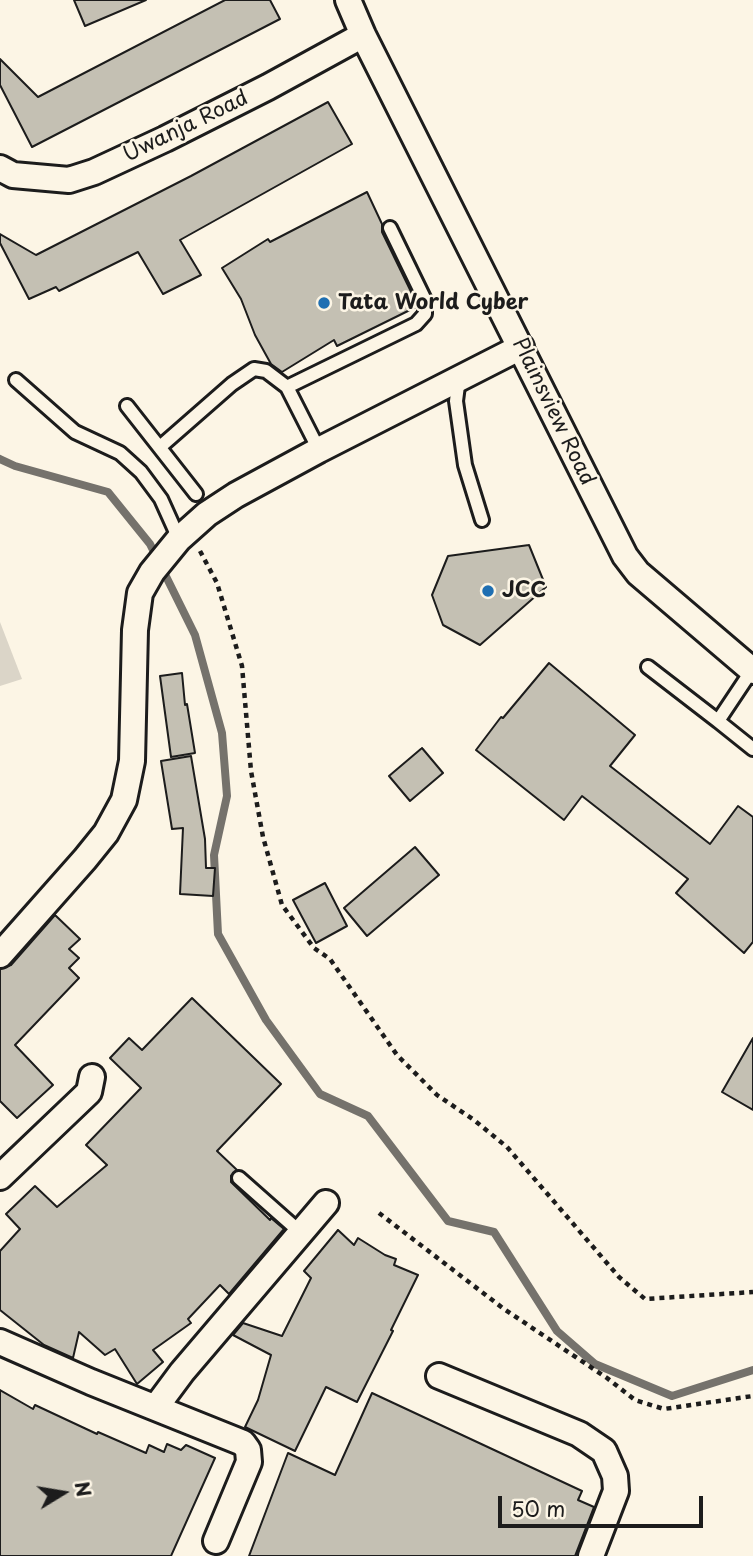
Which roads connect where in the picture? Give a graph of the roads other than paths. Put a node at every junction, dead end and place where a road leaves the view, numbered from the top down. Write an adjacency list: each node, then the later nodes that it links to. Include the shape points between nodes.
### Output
1 (348, 0): 2 (street, Plainsview Road)
2 (363, 35): 3 (street, Uwanja Road, via 94,172 69,180 13,175); 5 (street, Plainsview Road)
3 (0, 168)
4 (390, 228): 8 (lane, via 425,300 425,314 416,324)
5 (521, 347): 6 (street); 16 (street, Plainsview Road, via 631,564)
6 (460, 378): 11 (street); 13 (lane, via 456,401 464,465)
7 (16, 380): 14 (lane, via 75,432 120,453 141,472)
8 (286, 387): 10 (lane, via 265,371 254,369); 11 (lane)
9 (127, 406): 10 (lane)
10 (160, 447): 12 (lane)
11 (319, 450): 14 (street, via 236,495)
12 (196, 494)
13 (482, 520)
14 (184, 535): 19 (street, via 140,593 132,761 124,800 106,833)
15 (648, 667): 17 (lane)
16 (753, 670): 17 (lane)
17 (718, 721): 18 (lane)
18 (753, 749)
19 (0, 955)
20 (92, 1077): 21 (street, via 89,1092)
21 (0, 1177)
22 (239, 1178): 24 (lane)
23 (326, 1203): 24 (street)
24 (300, 1232): 27 (street)
25 (0, 1342): 27 (street)
26 (439, 1376): 29 (street, via 579,1434 604,1451 616,1491)
27 (156, 1407): 28 (street, via 240,1440 248,1450 245,1474)
28 (216, 1541)
29 (591, 1556)

